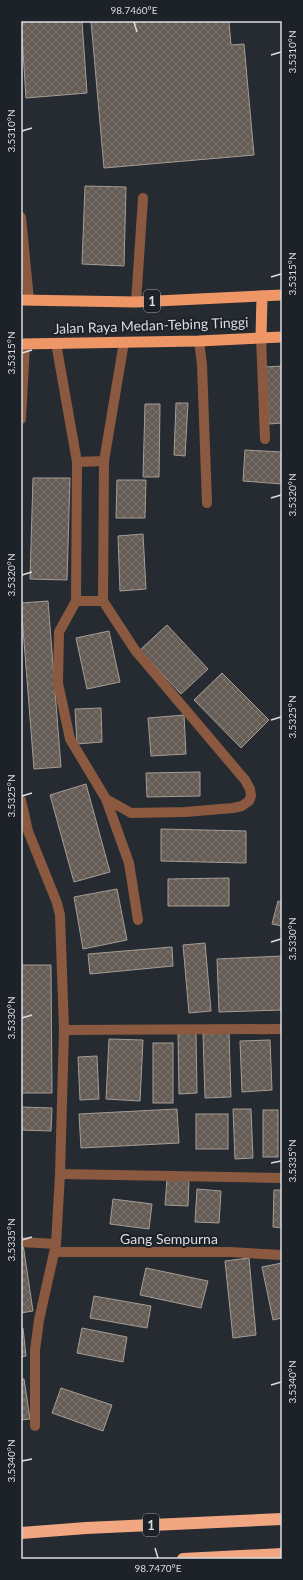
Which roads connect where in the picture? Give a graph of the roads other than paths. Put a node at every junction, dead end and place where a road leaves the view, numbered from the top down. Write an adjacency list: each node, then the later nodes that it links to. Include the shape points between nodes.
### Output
1 (143, 198): 6 (street)
2 (21, 217): 5 (street)
3 (282, 295): 4 (highway, Jalan Raya Medan-Tebing Tinggi / 1)
4 (262, 296): 6 (highway, Jalan Raya Medan-Tebing Tinggi / 1); 7 (highway)
5 (25, 300): 6 (highway, Jalan Raya Medan-Tebing Tinggi / 1)
6 (136, 302)
7 (261, 337): 8 (highway, Jalan Raya Medan-Tebing Tinggi); 9 (highway, Jalan Raya Medan-Tebing Tinggi); 14 (street)
8 (282, 337)
9 (199, 341): 10 (highway, Jalan Raya Medan-Tebing Tinggi); 17 (street)
10 (124, 342): 11 (highway, Jalan Raya Medan-Tebing Tinggi); 15 (street)
11 (56, 343): 12 (highway, Jalan Raya Medan-Tebing Tinggi); 16 (street)
12 (23, 344): 13 (street)
13 (21, 419)
14 (265, 439)
15 (104, 461): 16 (street); 18 (street)
16 (77, 462): 19 (street)
17 (207, 503)
18 (103, 600): 19 (street); 20 (street, via 135,650 241,775 252,796 249,802 233,808 131,813)
19 (76, 601): 20 (street, via 59,632 58,682 70,738)
20 (106, 799): 22 (street, via 129,864)
21 (21, 800): 24 (street, via 28,831 60,915)
22 (138, 920)
23 (282, 1029): 24 (street)
24 (64, 1030): 25 (street)
25 (60, 1174): 26 (street); 28 (street)
26 (282, 1178)
27 (21, 1242): 28 (street, Gang Sempurna)
28 (56, 1248): 29 (street, Gang Sempurna); 30 (street, via 39,1320 35,1350)
29 (282, 1255)
30 (35, 1426)
31 (282, 1518): 32 (highway, 1)
32 (21, 1533)
33 (282, 1554): 34 (highway)
34 (183, 1559)

